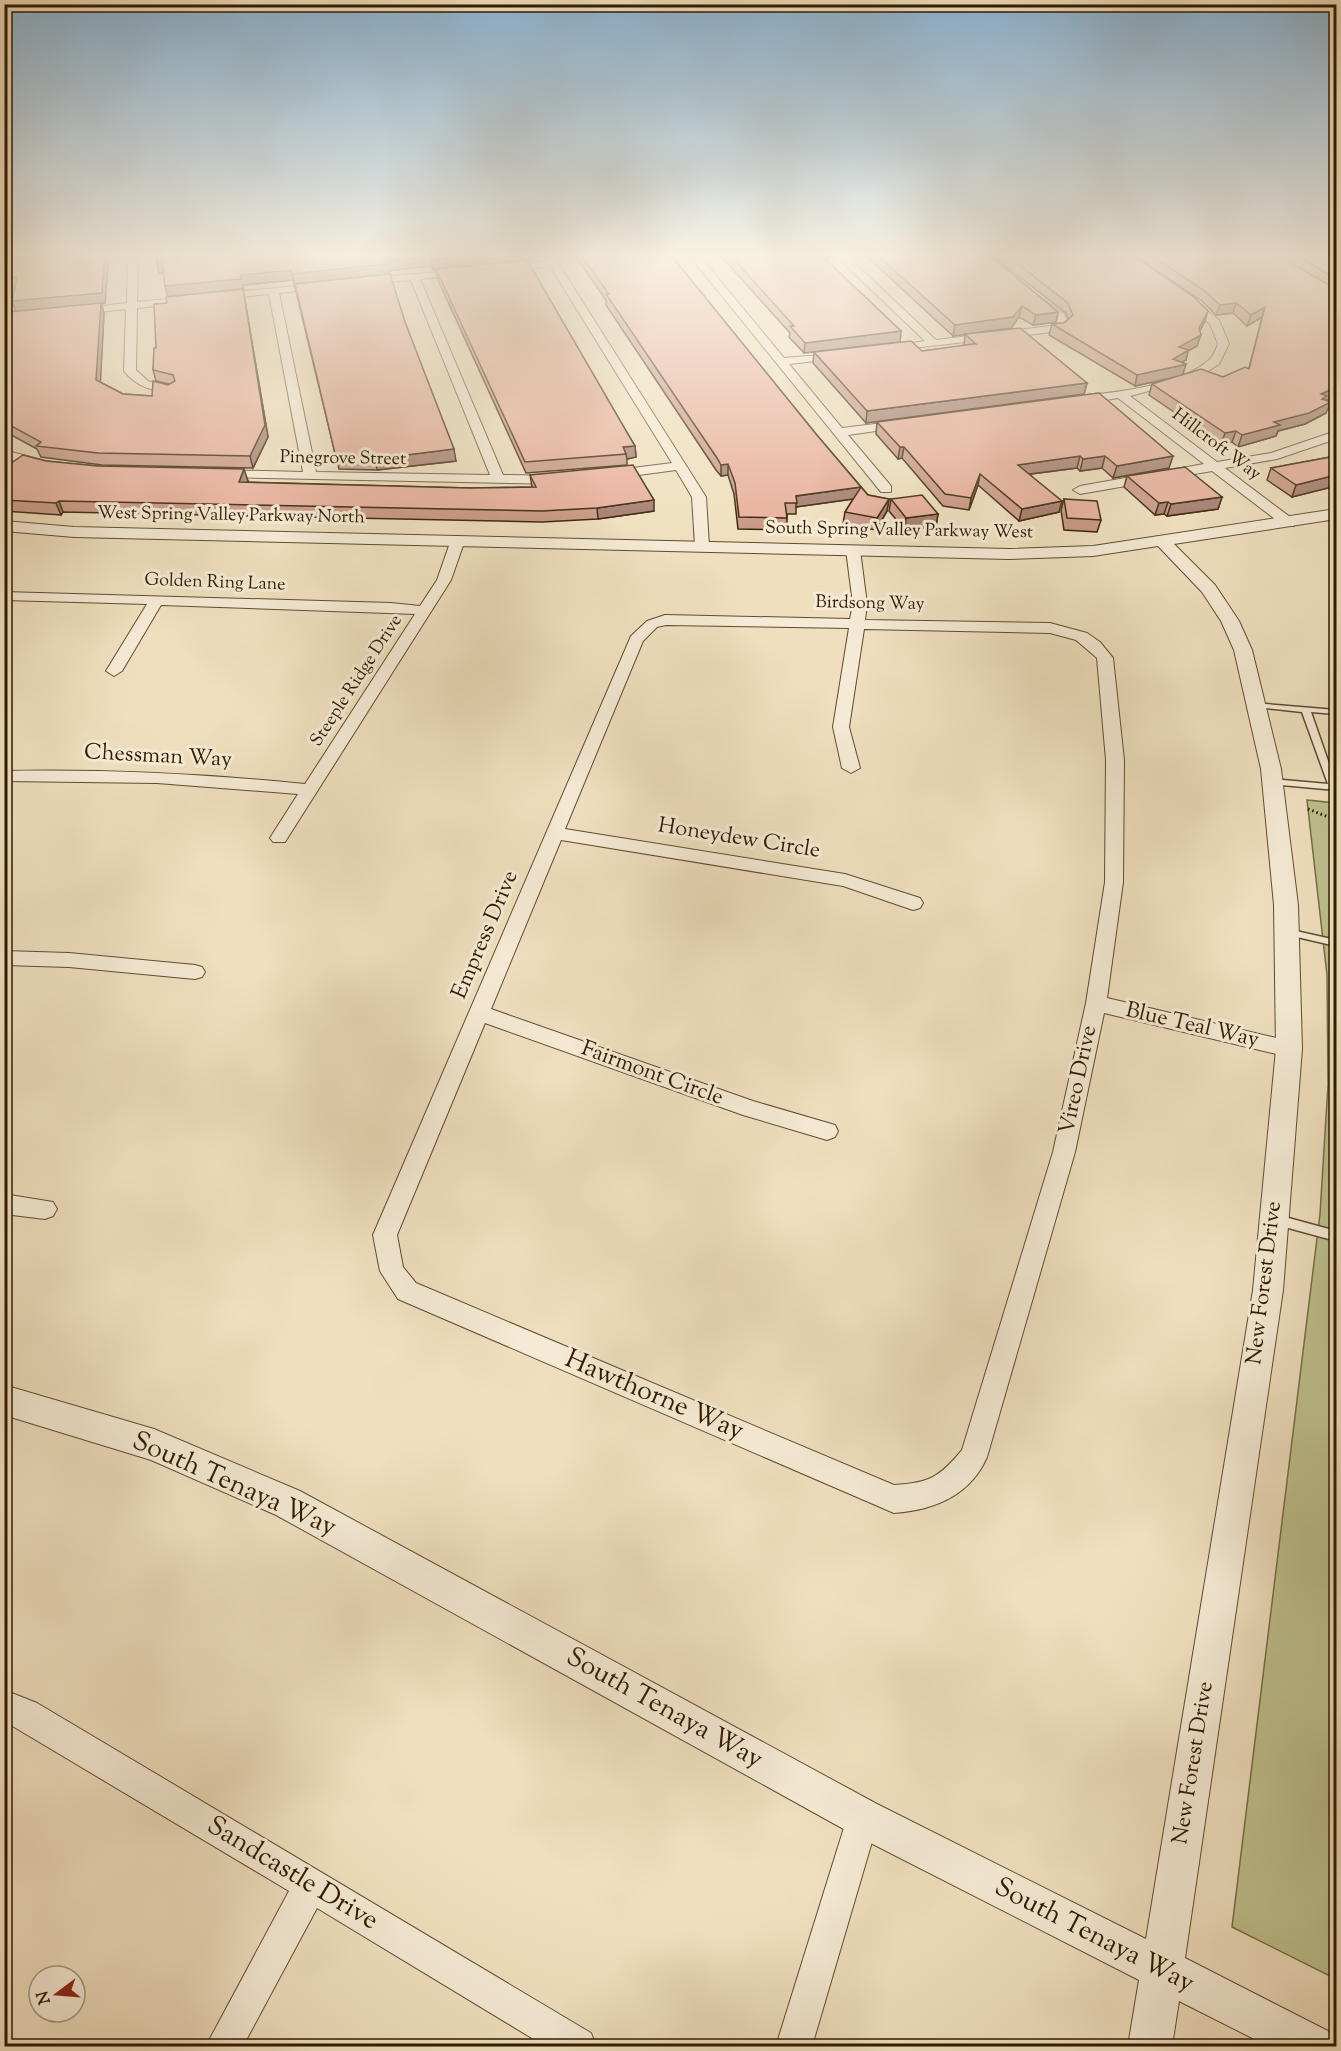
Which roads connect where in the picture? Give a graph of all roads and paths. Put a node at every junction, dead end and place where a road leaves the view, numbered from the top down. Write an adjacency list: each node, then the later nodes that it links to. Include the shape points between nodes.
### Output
1 (131, 350): 11 (street, via 130,371 139,382)
2 (285, 350): 22 (street)
3 (445, 350): 25 (street)
4 (607, 350): 18 (street)
5 (774, 350): 10 (street)
6 (887, 350): 8 (street)
7 (1222, 350): 12 (street, via 1211,366 1185,380)
8 (876, 351)
9 (853, 353): 10 (street)
10 (784, 362): 15 (street)
11 (172, 390)
12 (1121, 395): 13 (street); 20 (street, Hillcroft Way)
13 (1062, 402)
14 (922, 421): 15 (street)
15 (840, 432): 26 (street)
16 (1336, 435): 20 (street, via 1273,456)
17 (4, 454): 19 (street)
18 (681, 466): 23 (street); 33 (street, via 699,497)
19 (62, 467)
20 (1217, 468): 27 (street); 29 (street, Hillcroft Way)
21 (206, 474): 22 (street, Pinegrove Street)
22 (310, 476): 25 (street, Pinegrove Street)
23 (591, 477)
24 (569, 479): 25 (street, Pinegrove Street)
25 (499, 480)
26 (886, 489)
27 (1080, 490)
28 (1336, 514): 29 (street, South Spring Valley Parkway West)
29 (1289, 523): 32 (street, South Spring Valley Parkway West)
30 (4, 526): 31 (street, West Spring Valley Parkway North, via 74,532)
31 (458, 540): 33 (street, South Spring Valley Parkway West); 37 (street, Steeple Ridge Drive, via 444,580)
32 (1164, 543): 34 (street, South Spring Valley Parkway West, via 1009,554); 42 (street, New Forest Drive, via 1209,589 1230,621 1243,650)
33 (702, 546): 34 (street, South Spring Valley Parkway West)
34 (853, 550): 38 (street)
35 (4, 596): 36 (street, Golden Ring Lane)
36 (157, 600): 37 (street, Golden Ring Lane); 41 (street)
37 (425, 611): 49 (street, Steeple Ridge Drive)
38 (859, 623): 39 (street, Birdsong Way, via 665,620); 40 (street, Birdsong Way, via 1050,628); 45 (street, via 841,727)
39 (652, 624): 52 (street, Empress Drive, via 636,639)
40 (1086, 637): 59 (street, Vireo Drive, via 1105,658 1115,760 1114,882)
41 (114, 671)
42 (1256, 705): 43 (lane); 47 (street, New Forest Drive)
43 (1306, 710): 44 (lane); 48 (lane)
44 (1336, 712)
45 (851, 768)
46 (4, 776): 49 (street, Chessman Way, via 224,782)
47 (1272, 782): 48 (lane); 55 (street, New Forest Drive)
48 (1335, 786)
49 (310, 790): 53 (street, Steeple Ridge Drive)
50 (1308, 809): 51 (path)
51 (1336, 820)
52 (555, 833): 54 (street, Honeydew Circle, via 845,880); 60 (street, Empress Drive)
53 (279, 838)
54 (913, 903)
55 (1287, 932): 56 (lane); 61 (street, New Forest Drive)
56 (1336, 943)
57 (4, 958): 58 (street)
58 (195, 972)
59 (1096, 1003): 61 (street, Blue Teal Way); 69 (street, Vireo Drive, via 1064,1152 973,1457 954,1482)
60 (479, 1012): 62 (street, Fairmont Circle, via 751,1109); 67 (street, Empress Drive, via 385,1235)
61 (1289, 1049): 65 (street, New Forest Drive)
62 (827, 1131)
63 (4, 1204): 64 (street)
64 (45, 1209)
65 (1274, 1219): 66 (lane); 73 (street, New Forest Drive, via 1268,1290)
66 (1336, 1236)
67 (392, 1271): 69 (street, Hawthorne Way, via 407,1291 894,1499)
68 (4, 1400): 71 (street, South Tenaya Way, via 154,1445 288,1503)
69 (926, 1498)
70 (4, 1705): 72 (street, Sandcastle Drive, via 26,1714)
71 (863, 1818): 73 (street, South Tenaya Way); 76 (street)
72 (311, 1884): 74 (street); 75 (street, Sandcastle Drive)
73 (1162, 1971): 77 (street, New Forest Drive); 78 (street, South Tenaya Way)
74 (224, 2046)
75 (578, 2046)
76 (794, 2046)
77 (1150, 2046)
78 (1313, 2046)

